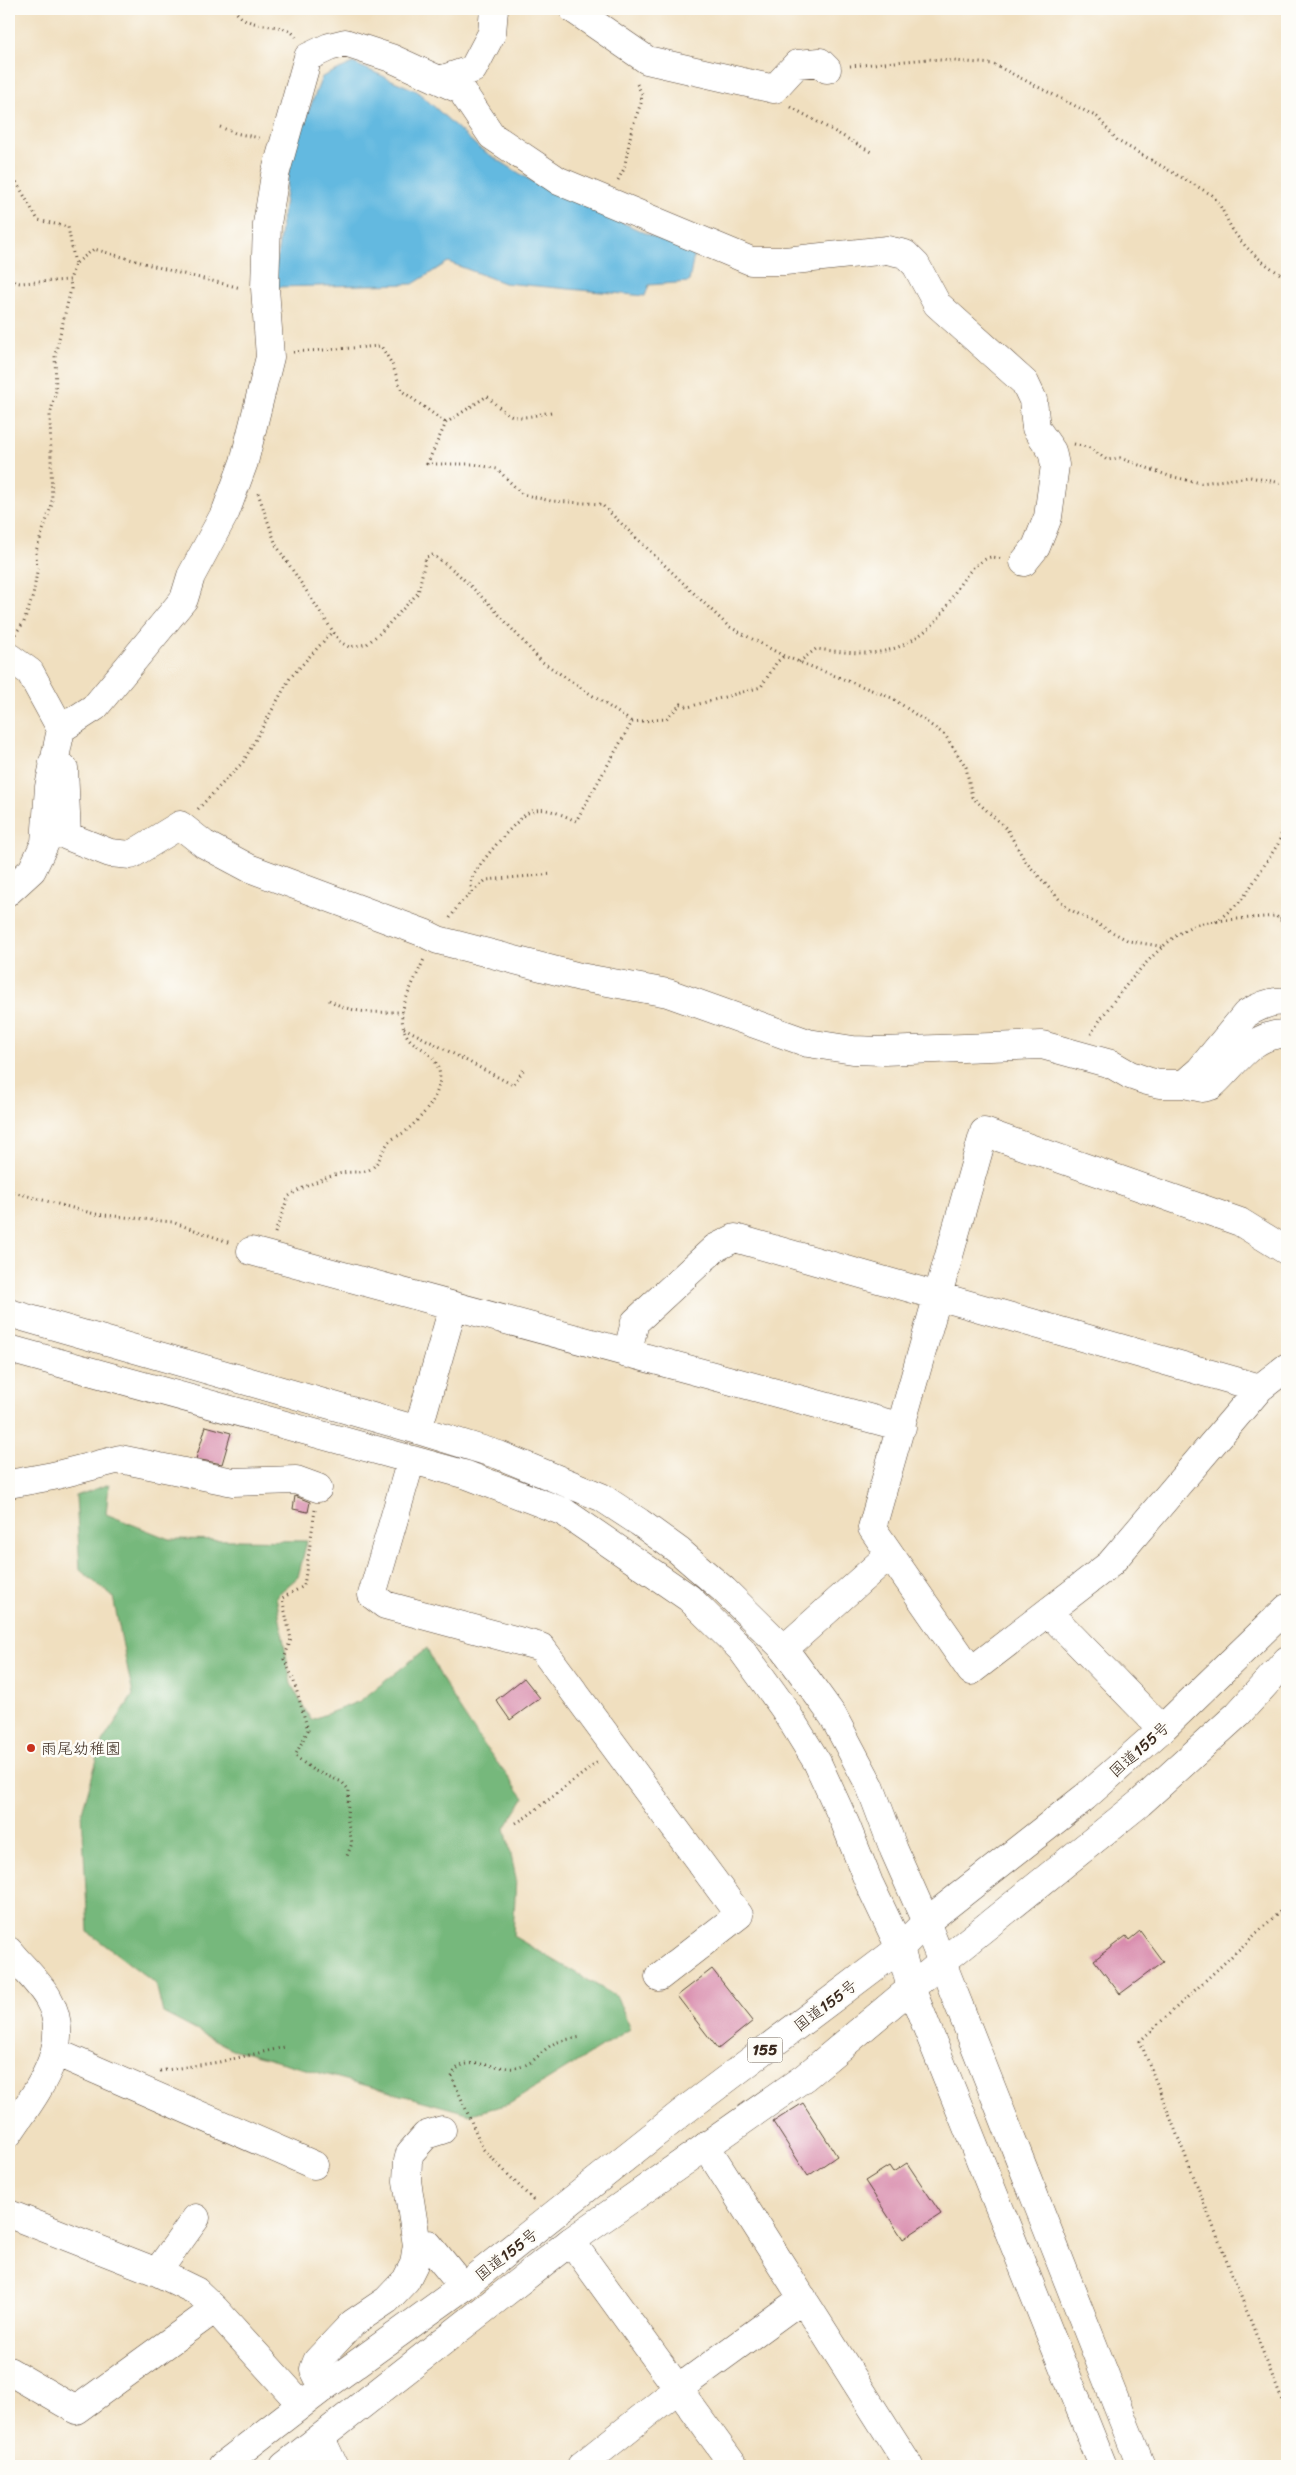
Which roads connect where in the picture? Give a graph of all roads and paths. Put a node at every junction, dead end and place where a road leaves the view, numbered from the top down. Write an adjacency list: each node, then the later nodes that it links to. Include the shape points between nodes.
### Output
1 (234, 9): 4 (path, via 238,16 252,24 293,34)
2 (494, 9): 7 (main road, via 492,34 473,69)
3 (573, 9): 8 (main road, via 647,60)
4 (308, 57): 7 (main road, via 345,43 391,58); 10 (main road)
5 (827, 69): 8 (main road, via 820,62 797,64); 15 (path, via 928,59 1001,67 1096,116 1118,141 1212,194 1223,208 1234,232 1265,266)
6 (632, 77): 13 (path, via 642,94 624,169 620,178)
7 (440, 80): 13 (main road, via 461,90 492,136 559,181)
8 (774, 89): 11 (path, via 788,105)
9 (220, 127): 10 (path)
10 (283, 143): 18 (main road, via 274,175 267,224)
11 (870, 152)
12 (9, 169): 14 (path, via 38,220 68,227)
13 (599, 198): 22 (main road, via 751,261 785,261 887,250 905,254 916,265 937,304 1026,383 1033,400 1036,428)
14 (75, 264): 16 (path); 18 (path, via 94,249 179,274)
15 (1287, 278)
16 (70, 280): 17 (path); 27 (path, via 71,289 56,347 56,391 50,415 52,504 36,551 33,596)
17 (9, 281)
18 (266, 293): 19 (main road)
19 (270, 354): 21 (path, via 380,346 392,364 402,391); 23 (main road)
20 (551, 412): 21 (path, via 521,418 505,414 488,396)
21 (446, 423): 28 (path, via 427,464 474,464 497,470 522,494 551,501 601,504 728,626)
22 (1052, 451): 24 (path, via 1076,444 1090,448 1107,460 1120,458 1169,476 1201,483 1250,477); 25 (main road, via 1055,464 1048,517 1036,547)
23 (244, 462): 26 (path, via 248,465 276,545); 31 (main road, via 226,512 192,576 184,599 95,707)
24 (1287, 484)
25 (1024, 562): 29 (path, via 989,557 979,563 961,582 936,622 903,645 859,654 816,649)
26 (332, 632): 30 (path, via 349,647 367,644 418,593 426,557 433,555 456,572 541,661); 34 (path, via 290,678 244,762)
27 (11, 647): 31 (main road, via 30,672)
28 (784, 656): 29 (path); 30 (path, via 761,687 688,707 681,704 666,719)
29 (798, 662): 43 (path, via 892,698 945,735 966,768 972,797 1008,829 1025,861 1066,908 1129,941)
30 (632, 722): 37 (path, via 576,821 548,809 529,812 492,849 477,870 470,881)
31 (60, 729): 32 (main road)
32 (53, 762): 34 (main road, via 64,768 68,836 110,853 131,854); 36 (main road, via 45,843 32,870)
33 (1287, 819): 40 (path, via 1278,844 1242,900)
34 (180, 825): 42 (main road, via 204,844 249,868)
35 (553, 874): 37 (path, via 486,880)
36 (9, 891)
37 (472, 892): 42 (path, via 460,903)
38 (1287, 916): 39 (path)
39 (1280, 919): 40 (path, via 1276,916); 41 (path)
40 (1215, 923): 43 (path, via 1193,926)
41 (1287, 926)
42 (438, 940): 46 (path, via 431,945 425,957); 49 (main road, via 580,977 668,993 808,1044 883,1051 1025,1044 1057,1047)
43 (1165, 947): 49 (path, via 1108,1007)
44 (329, 1000): 46 (path, via 358,1013)
45 (1287, 1002): 51 (main road, via 1270,1003 1246,1014 1200,1070)
46 (403, 1012): 47 (path)
47 (404, 1028): 50 (path, via 513,1085); 54 (path, via 413,1044 431,1056 440,1071 430,1108 389,1142 374,1167 326,1177 288,1197)
48 (1287, 1034): 51 (main road, via 1270,1036 1248,1047 1211,1086 1202,1088)
49 (1080, 1054): 51 (main road, via 1147,1081)
50 (524, 1069)
51 (1184, 1084)
52 (9, 1190): 54 (path, via 95,1214 172,1222)
53 (1287, 1251): 55 (main road, via 1240,1222 984,1132)
54 (259, 1253): 56 (main road)
55 (939, 1298): 59 (main road, via 735,1238 715,1248 635,1322); 61 (main road); 62 (main road)
56 (453, 1307): 59 (main road); 63 (main road)
57 (9, 1313): 63 (main road)
58 (9, 1349): 64 (main road)
59 (628, 1354): 62 (main road)
60 (1287, 1367): 61 (main road)
61 (1260, 1388): 69 (main road, via 1110,1564)
62 (902, 1427): 67 (main road, via 872,1528)
63 (418, 1430): 70 (main road, via 499,1455 601,1497 679,1552 724,1590)
64 (411, 1460): 73 (main road, via 372,1595 385,1605 541,1647); 78 (main road, via 467,1475 564,1512 689,1598 741,1648 817,1762)
65 (9, 1484): 66 (main road, via 120,1459 233,1482 296,1480)
66 (318, 1488): 75 (path, via 304,1586 282,1598 292,1639 284,1659 294,1678 308,1730 295,1756 313,1770 342,1782 349,1790 347,1817 352,1842)
67 (890, 1554): 69 (main road, via 971,1671); 70 (main road)
68 (1287, 1608): 72 (main road, 国道155号 / 155)
69 (1049, 1613): 72 (main road)
70 (784, 1649): 77 (main road, via 833,1716 870,1786)
71 (1287, 1660): 80 (main road, 国道155号, via 1238,1714 1140,1803)
72 (1162, 1729): 77 (main road, 国道155号 / 155, via 1085,1797)
73 (616, 1748): 74 (path); 81 (main road, via 739,1915)
74 (516, 1823)
75 (347, 1856)
76 (1287, 1905): 104 (path, via 1140,2041)
77 (926, 1922): 78 (main road, 国道155号 / 155); 80 (main road)
78 (900, 1948): 82 (main road); 93 (main road, 国道155号 / 155, via 684,2111)
79 (9, 1951): 85 (main road, via 48,1998 56,2028)
80 (941, 1963): 82 (main road, 国道155号); 113 (main road)
81 (659, 1977)
82 (911, 1988): 89 (main road, 国道155号, via 805,2077); 112 (main road)
83 (581, 2037): 93 (path, via 549,2046 539,2058 525,2065 507,2068 461,2064 452,2077 483,2149)
84 (284, 2047): 86 (path, via 133,2076)
85 (54, 2052): 86 (main road); 88 (main road, via 41,2085)
86 (124, 2083): 90 (main road)
87 (442, 2130): 95 (main road, via 426,2135 410,2153 408,2161)
88 (9, 2133)
89 (706, 2146): 94 (main road, 国道155号); 98 (main road)
90 (314, 2165)
91 (9, 2214): 96 (main road)
92 (196, 2218): 96 (main road)
93 (551, 2219): 97 (main road, 国道155号 / 155)
94 (571, 2241): 102 (main road); 105 (main road, 国道155号)
95 (417, 2245): 97 (main road, via 428,2244); 101 (main road, via 414,2264 397,2291 354,2323 317,2361 314,2369)
96 (157, 2272): 99 (main road, via 196,2291)
97 (463, 2288): 101 (main road, 国道155号 / 155)
98 (803, 2298): 102 (main road); 111 (main road)
99 (214, 2309): 100 (main road, via 76,2410); 103 (main road)
100 (9, 2371)
101 (323, 2388): 103 (main road, 国道155号 / 155)
102 (678, 2388): 109 (main road); 110 (main road)
103 (302, 2404): 106 (main road, 国道155号 / 155)
104 (1287, 2413)
105 (321, 2438): 107 (main road, 国道155号); 108 (main road)
106 (222, 2466)
107 (284, 2466)
108 (334, 2466)
109 (581, 2466)
110 (734, 2466)
111 (909, 2466)
112 (1103, 2466)
113 (1141, 2466)

